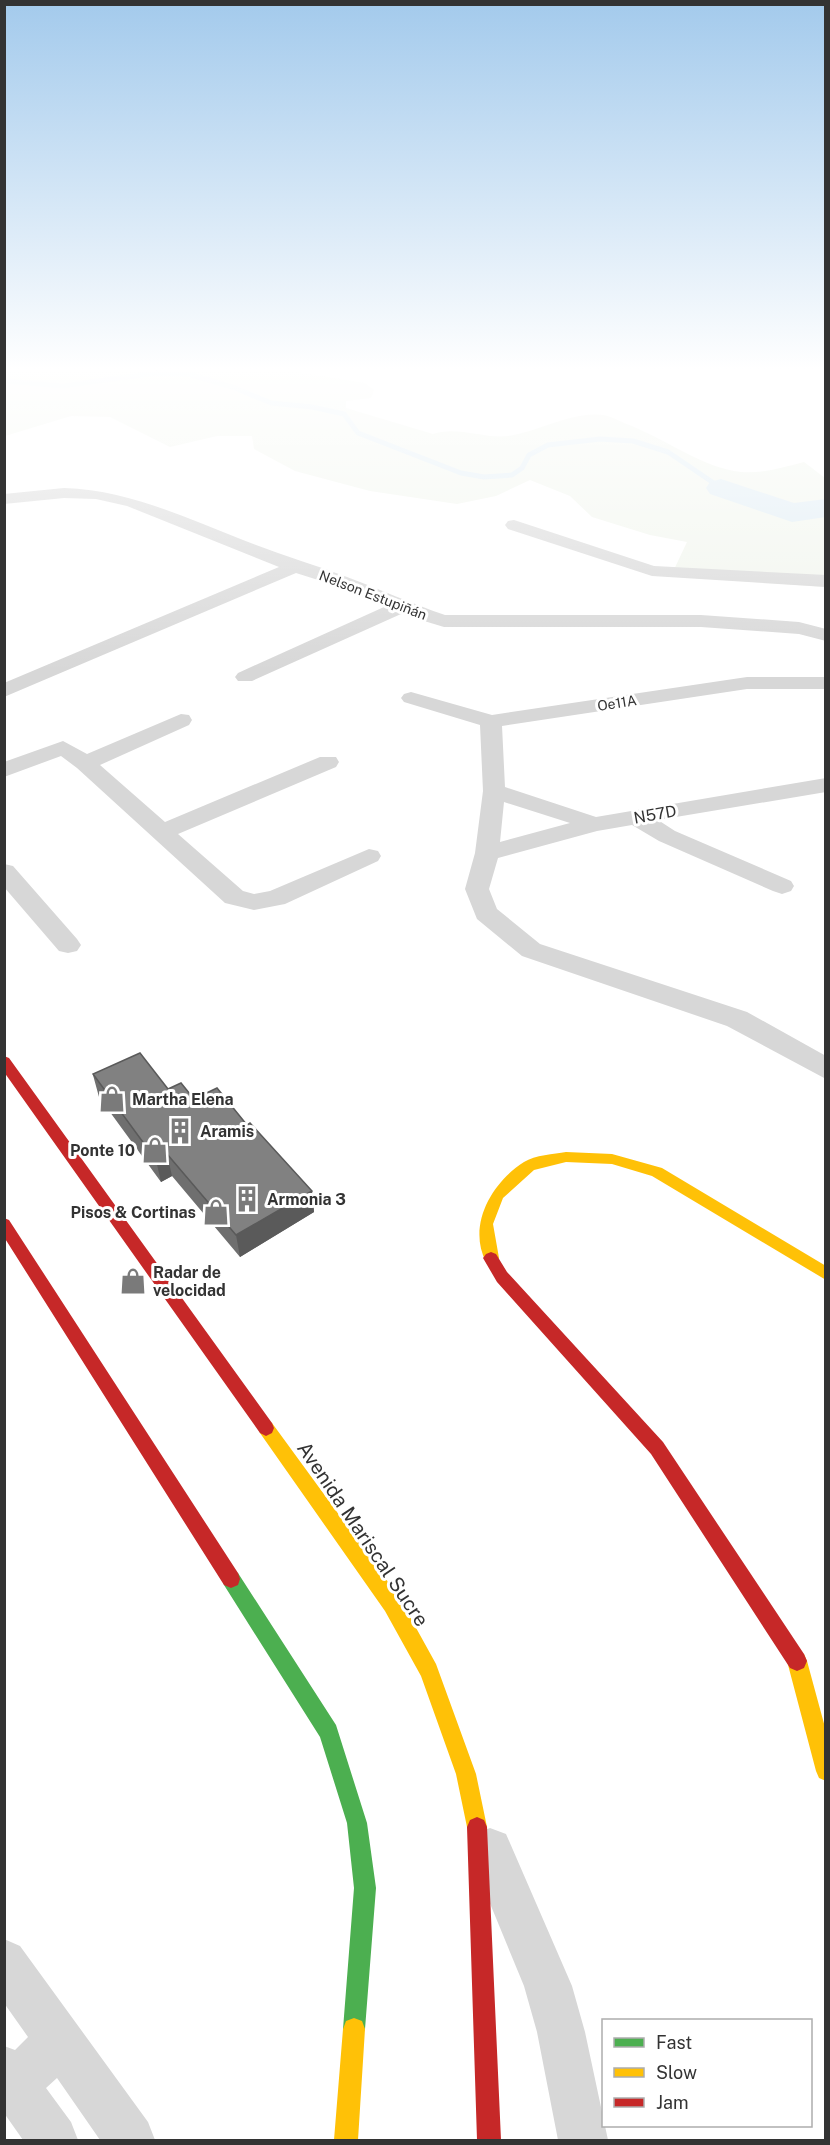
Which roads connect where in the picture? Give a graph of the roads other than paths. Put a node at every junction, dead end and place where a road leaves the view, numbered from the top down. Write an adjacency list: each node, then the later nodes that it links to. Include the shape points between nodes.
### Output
1 (4, 499): 3 (street, Nelson Estupiñán, via 64,493 96,494 132,502)
2 (514, 525): 4 (street, via 652,571)
3 (295, 567): 5 (street, Nelson Estupiñán, via 341,581); 9 (street)
4 (825, 580)
5 (400, 607): 6 (street, Nelson Estupiñán, via 444,621 701,621 799,628); 7 (street)
6 (825, 635)
7 (245, 677)
8 (825, 683): 12 (street, Oe11A, via 747,683)
9 (4, 691)
10 (411, 698): 12 (street, Oe11A)
11 (181, 720): 14 (street)
12 (491, 722): 17 (street)
13 (328, 762): 20 (street)
14 (85, 763): 15 (street, via 63,748); 20 (street)
15 (4, 770)
16 (825, 785): 18 (street, N57D)
17 (494, 791): 19 (street); 21 (street)
18 (637, 818): 19 (street, N57D); 24 (street, via 667,836)
19 (595, 824): 21 (street, N57D)
20 (161, 832): 22 (street, via 234,897 254,902 276,898)
21 (487, 853): 27 (street, via 477,889 486,913 531,950 736,1019)
22 (369, 856)
23 (4, 871): 25 (street)
24 (782, 886)
25 (68, 945)
26 (4, 1061): 31 (main road, Avenida Mariscal Sucre, via 392,1604 429,1671 466,1774)
27 (825, 1069)
28 (4, 1224): 35 (main road, via 328,1732 357,1823 365,1888)
29 (825, 1274): 30 (main road, via 657,1172 612,1160 566,1157 531,1166 497,1195 486,1224 489,1254 502,1277 657,1448 798,1662)
30 (825, 1771)
31 (477, 1823): 38 (main road, Avenida Mariscal Sucre); 39 (street, via 548,1986)
32 (4, 1962): 33 (street)
33 (60, 2040): 34 (street); 37 (street)
34 (10, 2078): 36 (street)
35 (339, 2132)
36 (53, 2140)
37 (130, 2140)
38 (489, 2140)
39 (583, 2140)

